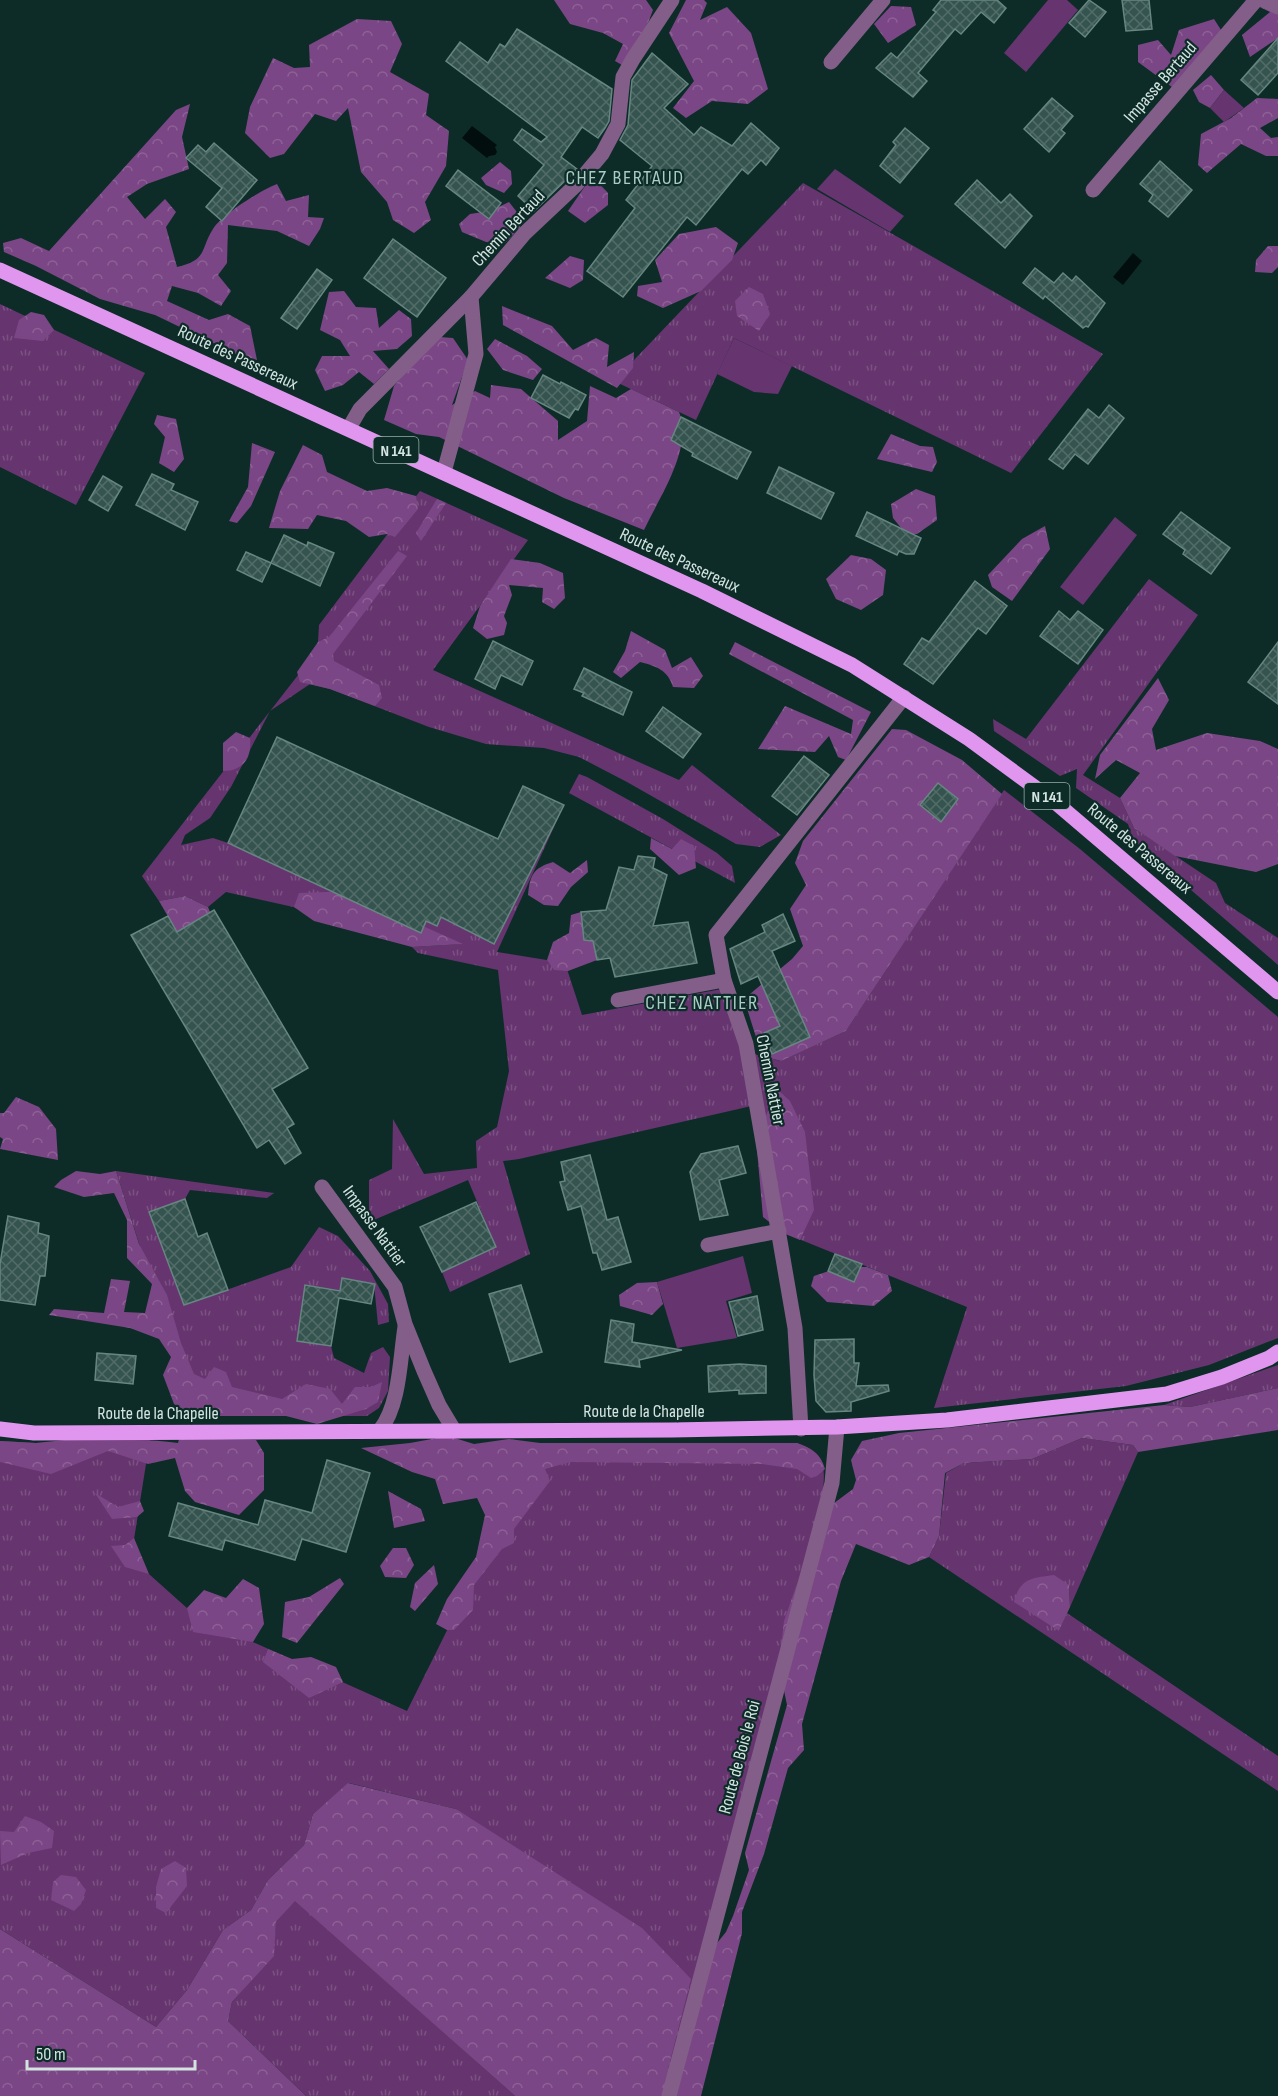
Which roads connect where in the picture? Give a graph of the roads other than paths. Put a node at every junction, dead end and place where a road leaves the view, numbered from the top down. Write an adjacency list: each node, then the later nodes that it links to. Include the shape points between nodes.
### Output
1 (672, 0): 9 (street, Chemin Bertaud, via 623,77 618,124 602,154 576,185 525,233)
2 (883, 0): 6 (street)
3 (1256, 0): 7 (street, Impasse Bertaud)
4 (1264, 0): 5 (street)
5 (1278, 7)
6 (831, 62)
7 (1093, 190)
8 (0, 270): 10 (main road, Route des Passereaux / N 141)
9 (471, 297): 10 (street, Chemin Bertaud, via 360,409); 11 (street, via 476,354)
10 (349, 428): 11 (main road, Route des Passereaux / N 141)
11 (444, 472): 12 (main road, Route des Passereaux / N 141, via 791,634)
12 (904, 697): 13 (street, Chemin Nattier, via 716,935); 14 (main road, Route des Passereaux / N 141, via 1055,802)
13 (724, 980): 15 (street); 17 (street, Chemin Nattier, via 746,1044)
14 (1278, 992)
15 (618, 1000)
16 (322, 1187): 19 (street, Impasse Nattier, via 395,1287)
17 (778, 1231): 18 (street); 23 (street, Chemin Nattier, via 795,1328)
18 (708, 1245)
19 (405, 1324): 24 (street, Impasse Nattier, via 393,1402 388,1420); 25 (street, Impasse Nattier)
20 (1278, 1352): 21 (main road, Route de la Chapelle, via 1222,1377 1167,1394 946,1420)
21 (837, 1427): 23 (main road, Route de la Chapelle); 26 (street, Route de Bois le Roi, via 832,1483)
22 (0, 1429): 24 (main road, Route de la Chapelle)
23 (801, 1429): 25 (main road, Route de la Chapelle)
24 (380, 1430): 25 (main road, Route de la Chapelle)
25 (454, 1430)
26 (669, 2096)

